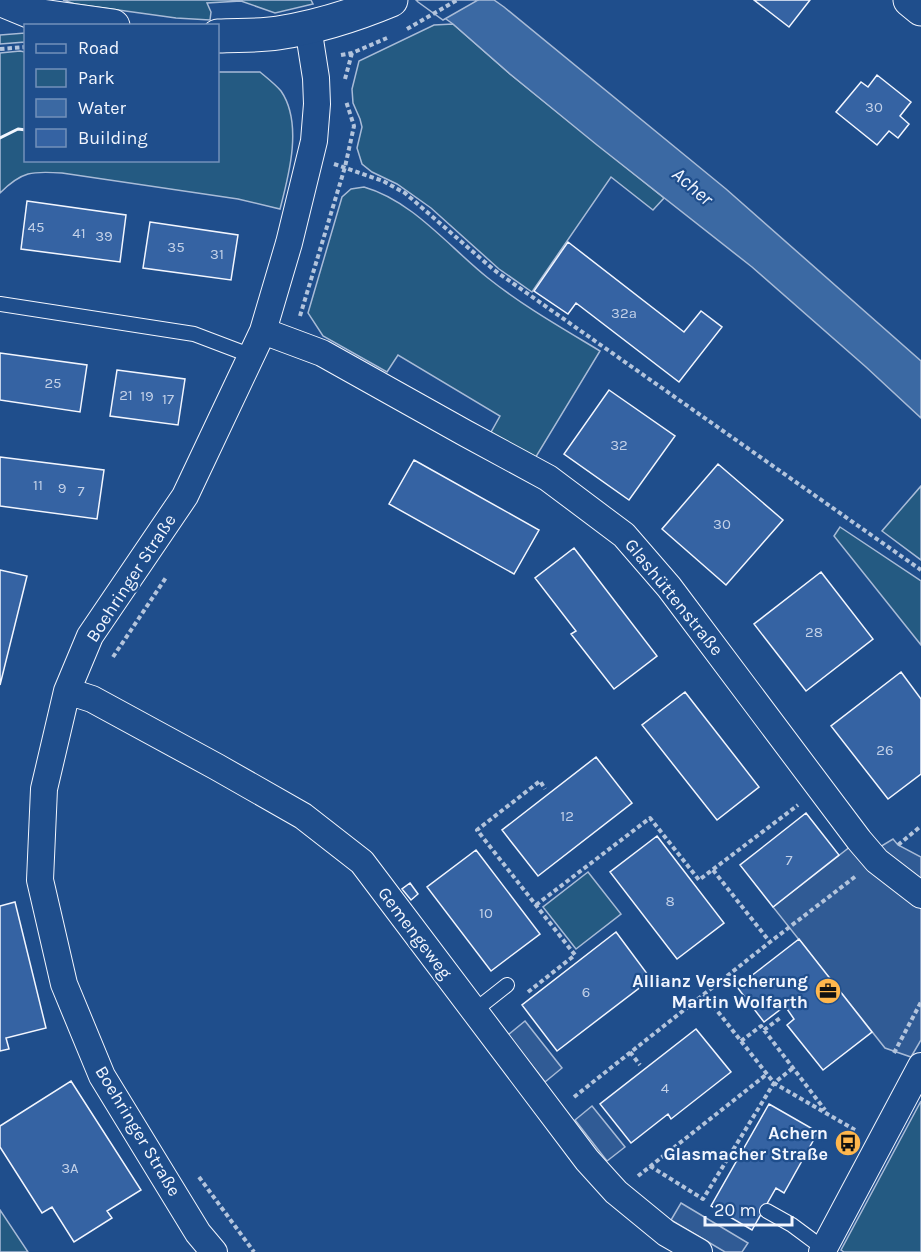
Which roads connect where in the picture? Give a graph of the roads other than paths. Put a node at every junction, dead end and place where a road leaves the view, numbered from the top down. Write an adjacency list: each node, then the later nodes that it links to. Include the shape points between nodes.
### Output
1 (2, 0): 5 (street)
2 (390, 0): 8 (street)
3 (910, 0): 4 (street)
4 (921, 9)
5 (41, 15): 6 (street); 7 (street)
6 (0, 21)
7 (100, 24)
8 (308, 27): 9 (street); 11 (street, Boehringer Straße, via 317,104 311,156)
9 (219, 36)
10 (0, 304): 12 (lane, via 194,334)
11 (263, 331): 12 (street, Boehringer Straße); 14 (street, Glashüttenstraße, via 322,353 548,478 624,535 669,586 859,840 877,861)
12 (252, 356): 13 (street, Boehringer Straße, via 185,496 90,636)
13 (67, 691): 16 (street, Gemengeweg, via 92,699 217,766 303,816 362,862); 20 (street, Boehringer Straße, via 44,789 40,880 64,984 102,1076 198,1233)
14 (921, 895)
15 (507, 985): 16 (lane)
16 (474, 1011): 21 (street, Gemengeweg, via 586,1160 616,1192 666,1233)
17 (921, 1066): 19 (street)
18 (767, 1211): 19 (lane, via 792,1225)
19 (822, 1250)
20 (214, 1252)
21 (699, 1252)

